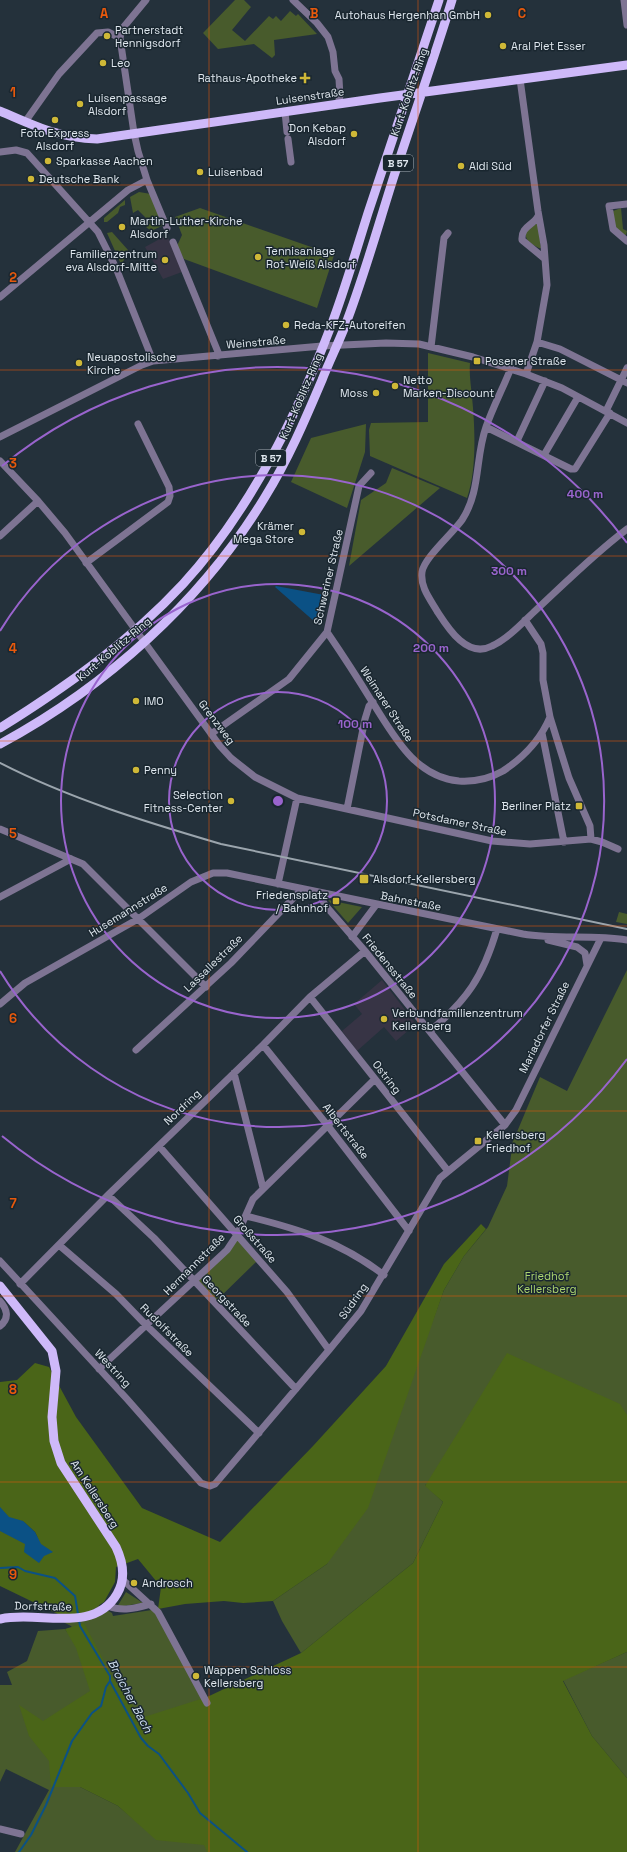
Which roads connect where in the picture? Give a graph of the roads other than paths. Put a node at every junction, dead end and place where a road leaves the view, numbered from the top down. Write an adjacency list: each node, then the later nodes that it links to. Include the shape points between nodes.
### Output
1 (146, 0): 7 (street, via 122,29)
2 (292, 0): 12 (street, via 328,37 340,84)
3 (439, 0): 11 (main road, Kurt-Koblitz-Ring / B 57)
4 (452, 0): 10 (main road, Kurt-Koblitz-Ring / B 57)
5 (624, 0): 6 (street)
6 (627, 25)
7 (120, 38): 15 (street, via 108,32 97,33 58,74); 16 (street)
8 (627, 65): 9 (main road, Luisenstraße)
9 (520, 79): 10 (main road, Luisenstraße); 21 (street)
10 (422, 93): 11 (main road, Luisenstraße); 30 (main road, Kurt-Koblitz-Ring / B 57, via 368,260 345,327)
11 (407, 95): 12 (main road, Luisenstraße); 31 (main road, Kurt-Koblitz-Ring / B 57, via 333,322)
12 (338, 104): 14 (main road, Luisenstraße)
13 (0, 111): 15 (main road, Luisenstraße)
14 (285, 112): 16 (main road, Luisenstraße); 18 (street)
15 (25, 122): 16 (main road, Luisenstraße, via 52,133 79,138 97,139)
16 (134, 133): 19 (street)
17 (0, 152): 22 (street, via 21,151 32,159)
18 (291, 162)
19 (147, 180): 22 (street, via 128,190); 23 (street)
20 (627, 204): 25 (street, via 609,206 613,229)
21 (538, 216): 27 (street); 27 (street, via 525,228 522,240)
22 (90, 222): 28 (street); 34 (street, via 98,232 116,268)
23 (167, 228)
24 (448, 233): 32 (street, via 444,238)
25 (627, 241)
26 (173, 242): 33 (street)
27 (545, 259): 29 (street, via 546,297)
28 (0, 297)
29 (537, 342): 37 (street); 39 (street, via 560,349)
30 (336, 345): 31 (street, Weinstraße); 32 (street, Weinstraße, via 407,343); 57 (main road, Kurt-Koblitz-Ring / B 57, via 304,422 264,498 227,552 189,598)
31 (322, 346): 33 (street, Weinstraße); 55 (main road, Kurt-Koblitz-Ring / B 57, via 293,415 247,500 184,584)
32 (431, 347): 35 (street, Weinstraße)
33 (218, 356): 34 (street, Weinstraße)
34 (153, 361): 45 (street, Weinstraße)
35 (511, 368): 37 (street, Weinstraße); 44 (street)
36 (627, 368): 39 (street)
37 (526, 374): 38 (street, Weinstraße)
38 (546, 381): 40 (street, Weinstraße); 46 (street)
39 (624, 382): 41 (street)
40 (578, 397): 41 (street, Weinstraße); 47 (street)
41 (608, 412): 42 (street, Weinstraße); 47 (street, via 575,469)
42 (627, 423)
43 (138, 424): 53 (street, via 169,487 168,502)
44 (486, 427): 46 (street); 54 (street, via 475,490 469,505 454,530 425,564 422,582 426,593 449,628 457,638 472,647 486,649 493,646)
45 (0, 437)
46 (517, 441): 47 (street)
47 (544, 455)
48 (0, 461): 50 (street)
49 (371, 473): 56 (street, Schweriner Straße, via 359,486)
50 (38, 501): 52 (street); 53 (street)
51 (627, 529): 54 (street)
52 (0, 536)
53 (86, 563): 55 (street)
54 (525, 620): 59 (street, via 542,644 543,680)
55 (137, 631): 57 (street, Grenzweg); 60 (main road, Kurt-Koblitz-Ring / B 57, via 47,699)
56 (327, 632): 58 (street, Weimarer Straße); 62 (street, Schweriner Straße, via 289,679)
57 (145, 641): 62 (street, Grenzweg); 63 (main road, Kurt-Koblitz-Ring / B 57, via 70,701)
58 (373, 702): 61 (street, Weimarer Straße, via 394,736 415,760 426,770 451,780 476,781 497,774 523,756); 65 (street, via 365,719)
59 (550, 717): 61 (street, Weimarer Straße); 67 (street, via 569,778 590,826)
60 (0, 728)
61 (542, 733): 68 (street)
62 (211, 734): 64 (street, Grenzweg, via 246,771)
63 (0, 744)
64 (297, 798): 65 (street, Potsdamer Straße); 71 (street)
65 (347, 809): 68 (street, Potsdamer Straße, via 492,841 530,844)
66 (0, 829): 70 (street)
67 (591, 839): 68 (street, Potsdamer Straße); 69 (street, Potsdamer Straße)
68 (564, 842)
69 (618, 850)
70 (71, 859): 74 (street); 76 (street, via 83,864)
71 (278, 884): 72 (street, Bahnstraße); 76 (street, Husemannstraße, via 227,873 213,873 191,882)
72 (302, 889): 73 (street, Bahnstraße); 84 (street, Lassallestraße)
73 (322, 893): 75 (street, Bahnstraße); 78 (street, Friedensstraße, via 325,905)
74 (0, 897)
75 (376, 905): 77 (street, Bahnstraße); 78 (street)
76 (138, 919): 84 (street); 86 (street, Husemannstraße, via 24,983)
77 (497, 929): 79 (street, Bahnstraße); 87 (street, via 486,962 474,984 462,1002)
78 (352, 937): 82 (street, Friedensstraße)
79 (541, 937): 80 (street, Bahnstraße); 83 (street, Bahnstraße, via 577,947 585,954)
80 (601, 938): 81 (street, Bahnstraße); 83 (street, Mariadorfer Straße)
81 (627, 940)
82 (365, 951): 85 (street, Nordring); 87 (street, Friedensstraße)
83 (587, 965): 92 (street, Mariadorfer Straße, via 516,1110)
84 (206, 987): 89 (street, Lassallestraße)
85 (310, 997): 88 (street, Nordring); 91 (street, Ostring)
86 (0, 1004)
87 (430, 1032): 92 (street, Friedensstraße)
88 (263, 1045): 90 (street, Nordring); 93 (street, Albertstraße)
89 (136, 1050)
90 (234, 1072): 94 (street, Nordring); 96 (street)
91 (375, 1079): 93 (street, Hermannstraße); 95 (street, Ostring)
92 (505, 1125): 95 (street, Südring)
93 (328, 1126): 96 (street, Hermannstraße); 99 (street, Albertstraße)
94 (159, 1146): 97 (street, Nordring); 100 (street, Großstraße)
95 (448, 1171): 99 (street, Südring, via 440,1178)
96 (263, 1188): 98 (street, Hermannstraße, via 253,1199)
97 (108, 1195): 101 (street, Nordring); 104 (street, Georgstraße, via 154,1238)
98 (246, 1216): 100 (street, Hermannstraße); 103 (street, via 314,1235 343,1248)
99 (410, 1231): 103 (street, Südring)
100 (237, 1235): 104 (street, Hermannstraße, via 226,1250); 110 (street, Großstraße, via 287,1292)
101 (59, 1245): 105 (street, Nordring); 109 (street, Rudolfstraße, via 116,1294)
102 (0, 1261): 105 (street, Westring)
103 (384, 1275): 110 (street, Südring, via 361,1311)
104 (194, 1281): 109 (street, Hermannstraße); 112 (street, Georgstraße)
105 (20, 1284): 111 (street, Westring)
106 (0, 1286): 115 (main road, Am Kellersberg, via 52,1351 56,1371 52,1425 61,1464 116,1547 121,1558)
107 (0, 1301): 108 (street, via 7,1310 6,1319)
108 (0, 1326)
109 (146, 1326): 111 (street, Hermannstraße); 113 (street, Rudolfstraße)
110 (330, 1350): 112 (street, Südring)
111 (99, 1369): 114 (street, Westring, via 201,1483)
112 (296, 1389): 113 (street, Südring)
113 (259, 1433): 114 (street, Südring, via 219,1480)
114 (210, 1486)
115 (122, 1579): 116 (street); 117 (main road, Am Kellersberg, via 119,1590)
116 (151, 1604): 117 (street, via 131,1609); 120 (street, via 165,1622)
117 (108, 1606): 118 (main road, Am Kellersberg)
118 (85, 1618): 119 (main road, Dorfstraße)
119 (0, 1619)
120 (207, 1703)
121 (0, 1829): 122 (street)
122 (20, 1834)

